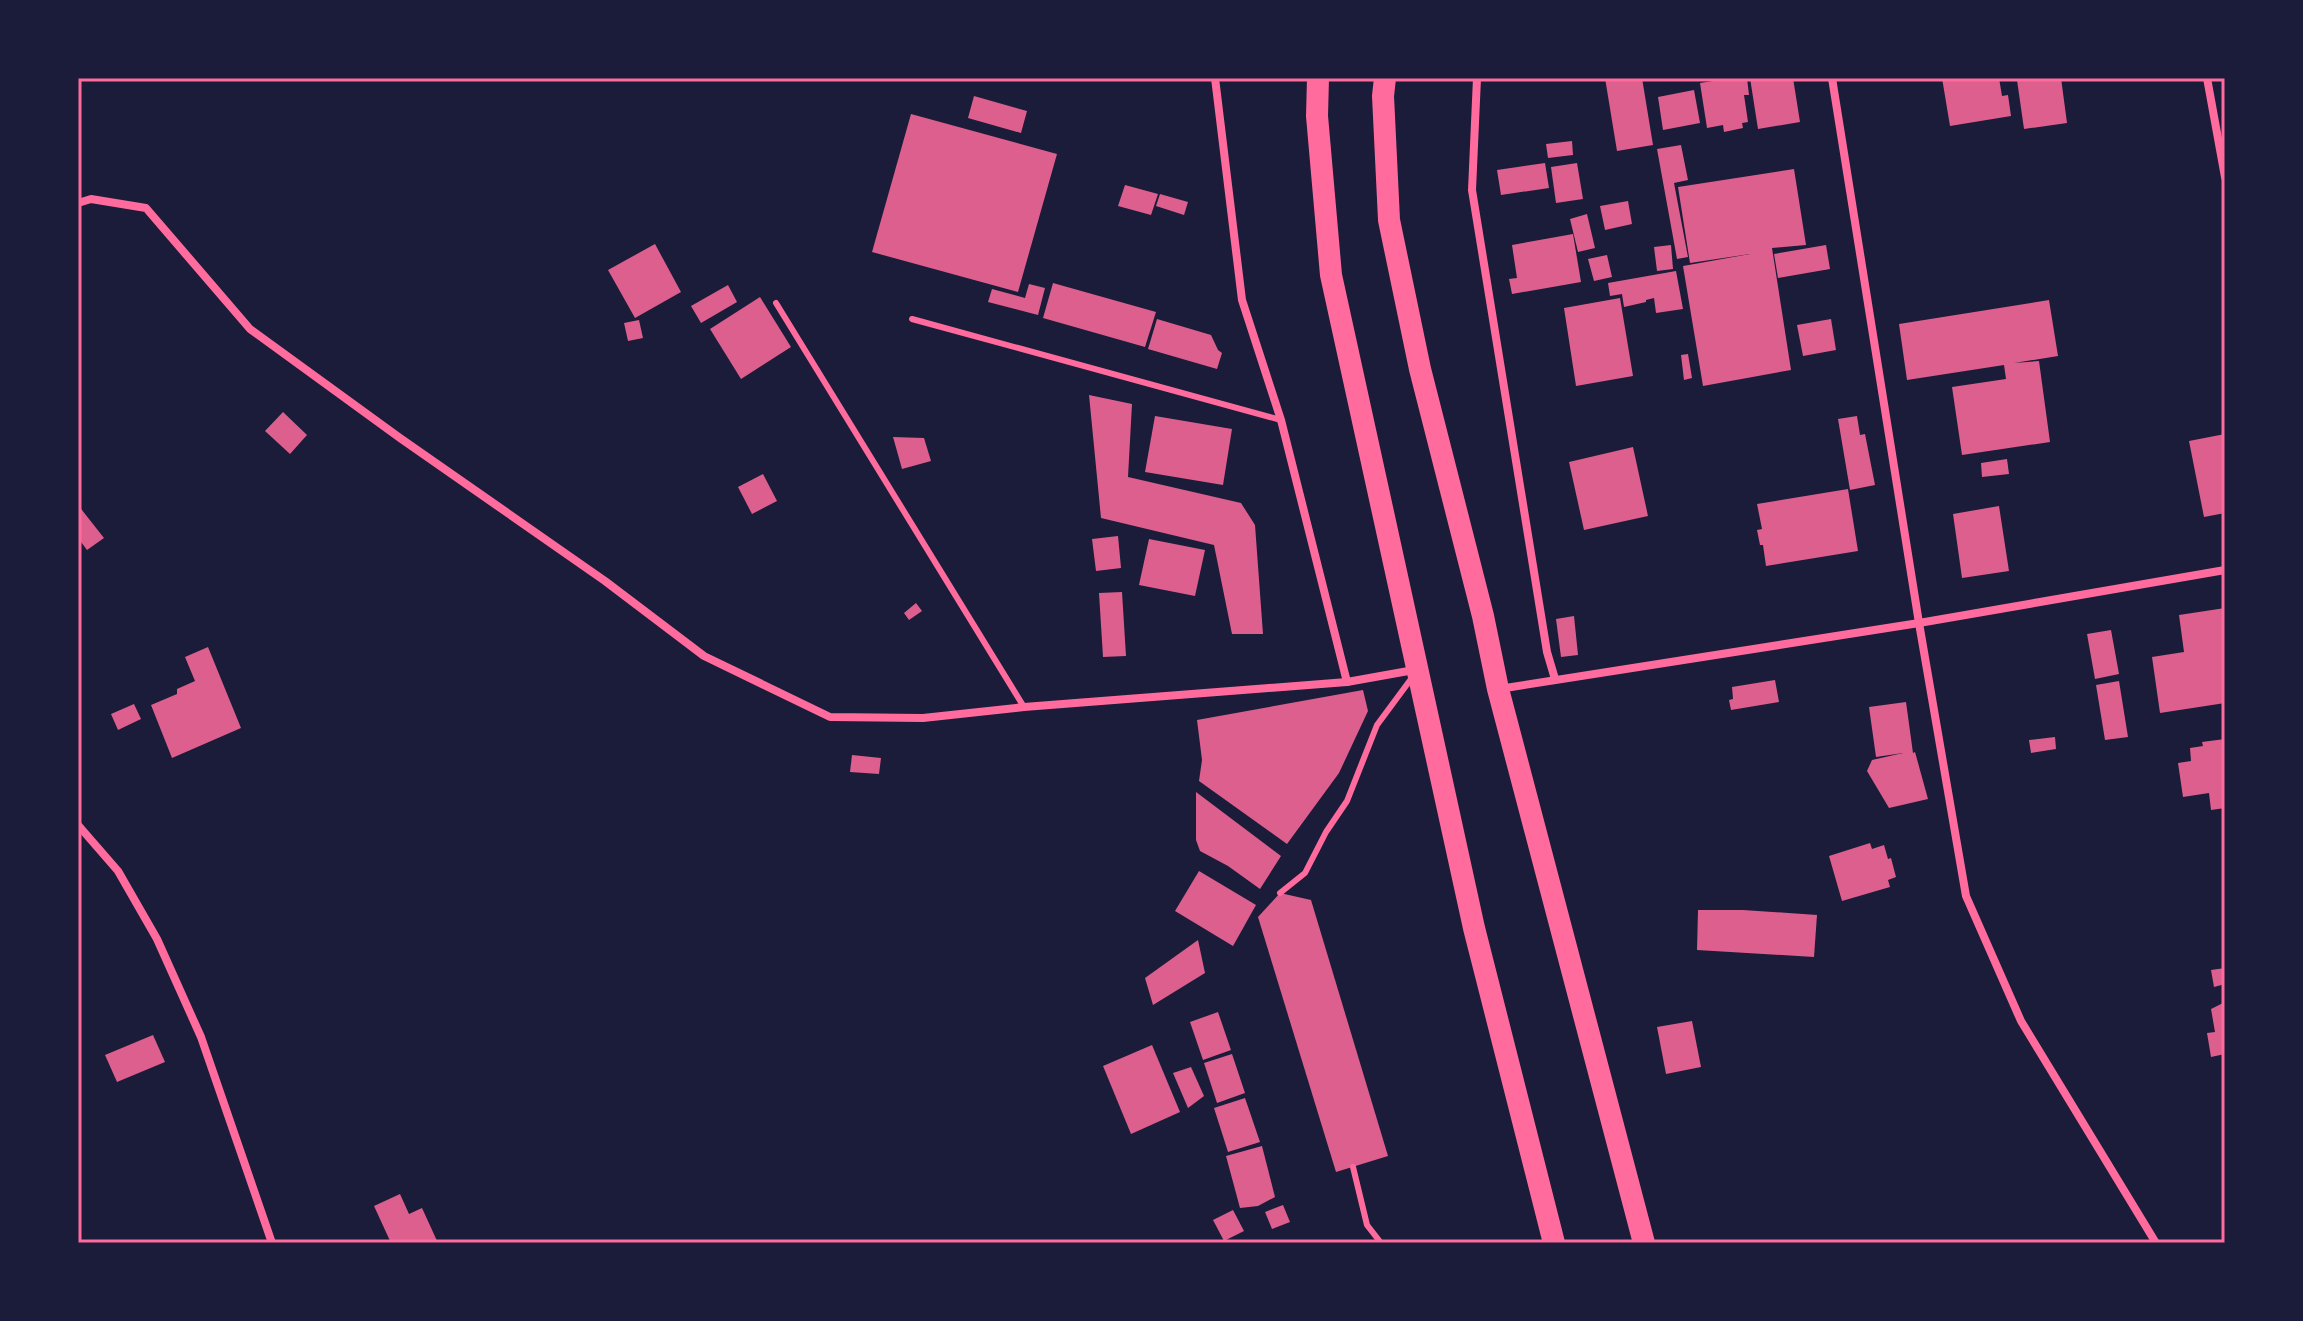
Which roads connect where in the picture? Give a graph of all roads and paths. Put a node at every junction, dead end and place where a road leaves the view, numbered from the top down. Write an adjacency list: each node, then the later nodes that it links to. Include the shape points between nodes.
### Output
1 (1215, 78): 11 (street, via 1242,300)
2 (1318, 78): 14 (highway, via 1331,275)
3 (1385, 78): 17 (highway, via 1389,220)
4 (1477, 78): 15 (street, via 1472,190)
5 (1832, 78): 13 (street)
6 (2207, 78): 7 (street)
7 (2225, 177)
8 (78, 203): 18 (street, via 91,199 146,208 250,329 704,656 830,717 923,718)
9 (776, 303): 18 (lane)
10 (912, 319): 11 (lane)
11 (1281, 420): 16 (street)
12 (2225, 570): 13 (street)
13 (1919, 623): 15 (street); 26 (street, via 1966,896 2021,1021)
14 (1418, 669): 16 (street); 20 (lane, via 1377,725 1347,801 1305,873); 24 (highway, via 1474,928)
15 (1555, 679): 17 (street)
16 (1347, 682): 18 (street)
17 (1498, 689): 25 (highway)
18 (1024, 707)
19 (78, 825): 22 (street, via 118,871 157,939 201,1037)
20 (1280, 893)
21 (1353, 1167): 23 (lane, via 1367,1225)
22 (272, 1243)
23 (1381, 1243)
24 (1554, 1243)
25 (1644, 1243)
26 (2156, 1243)

